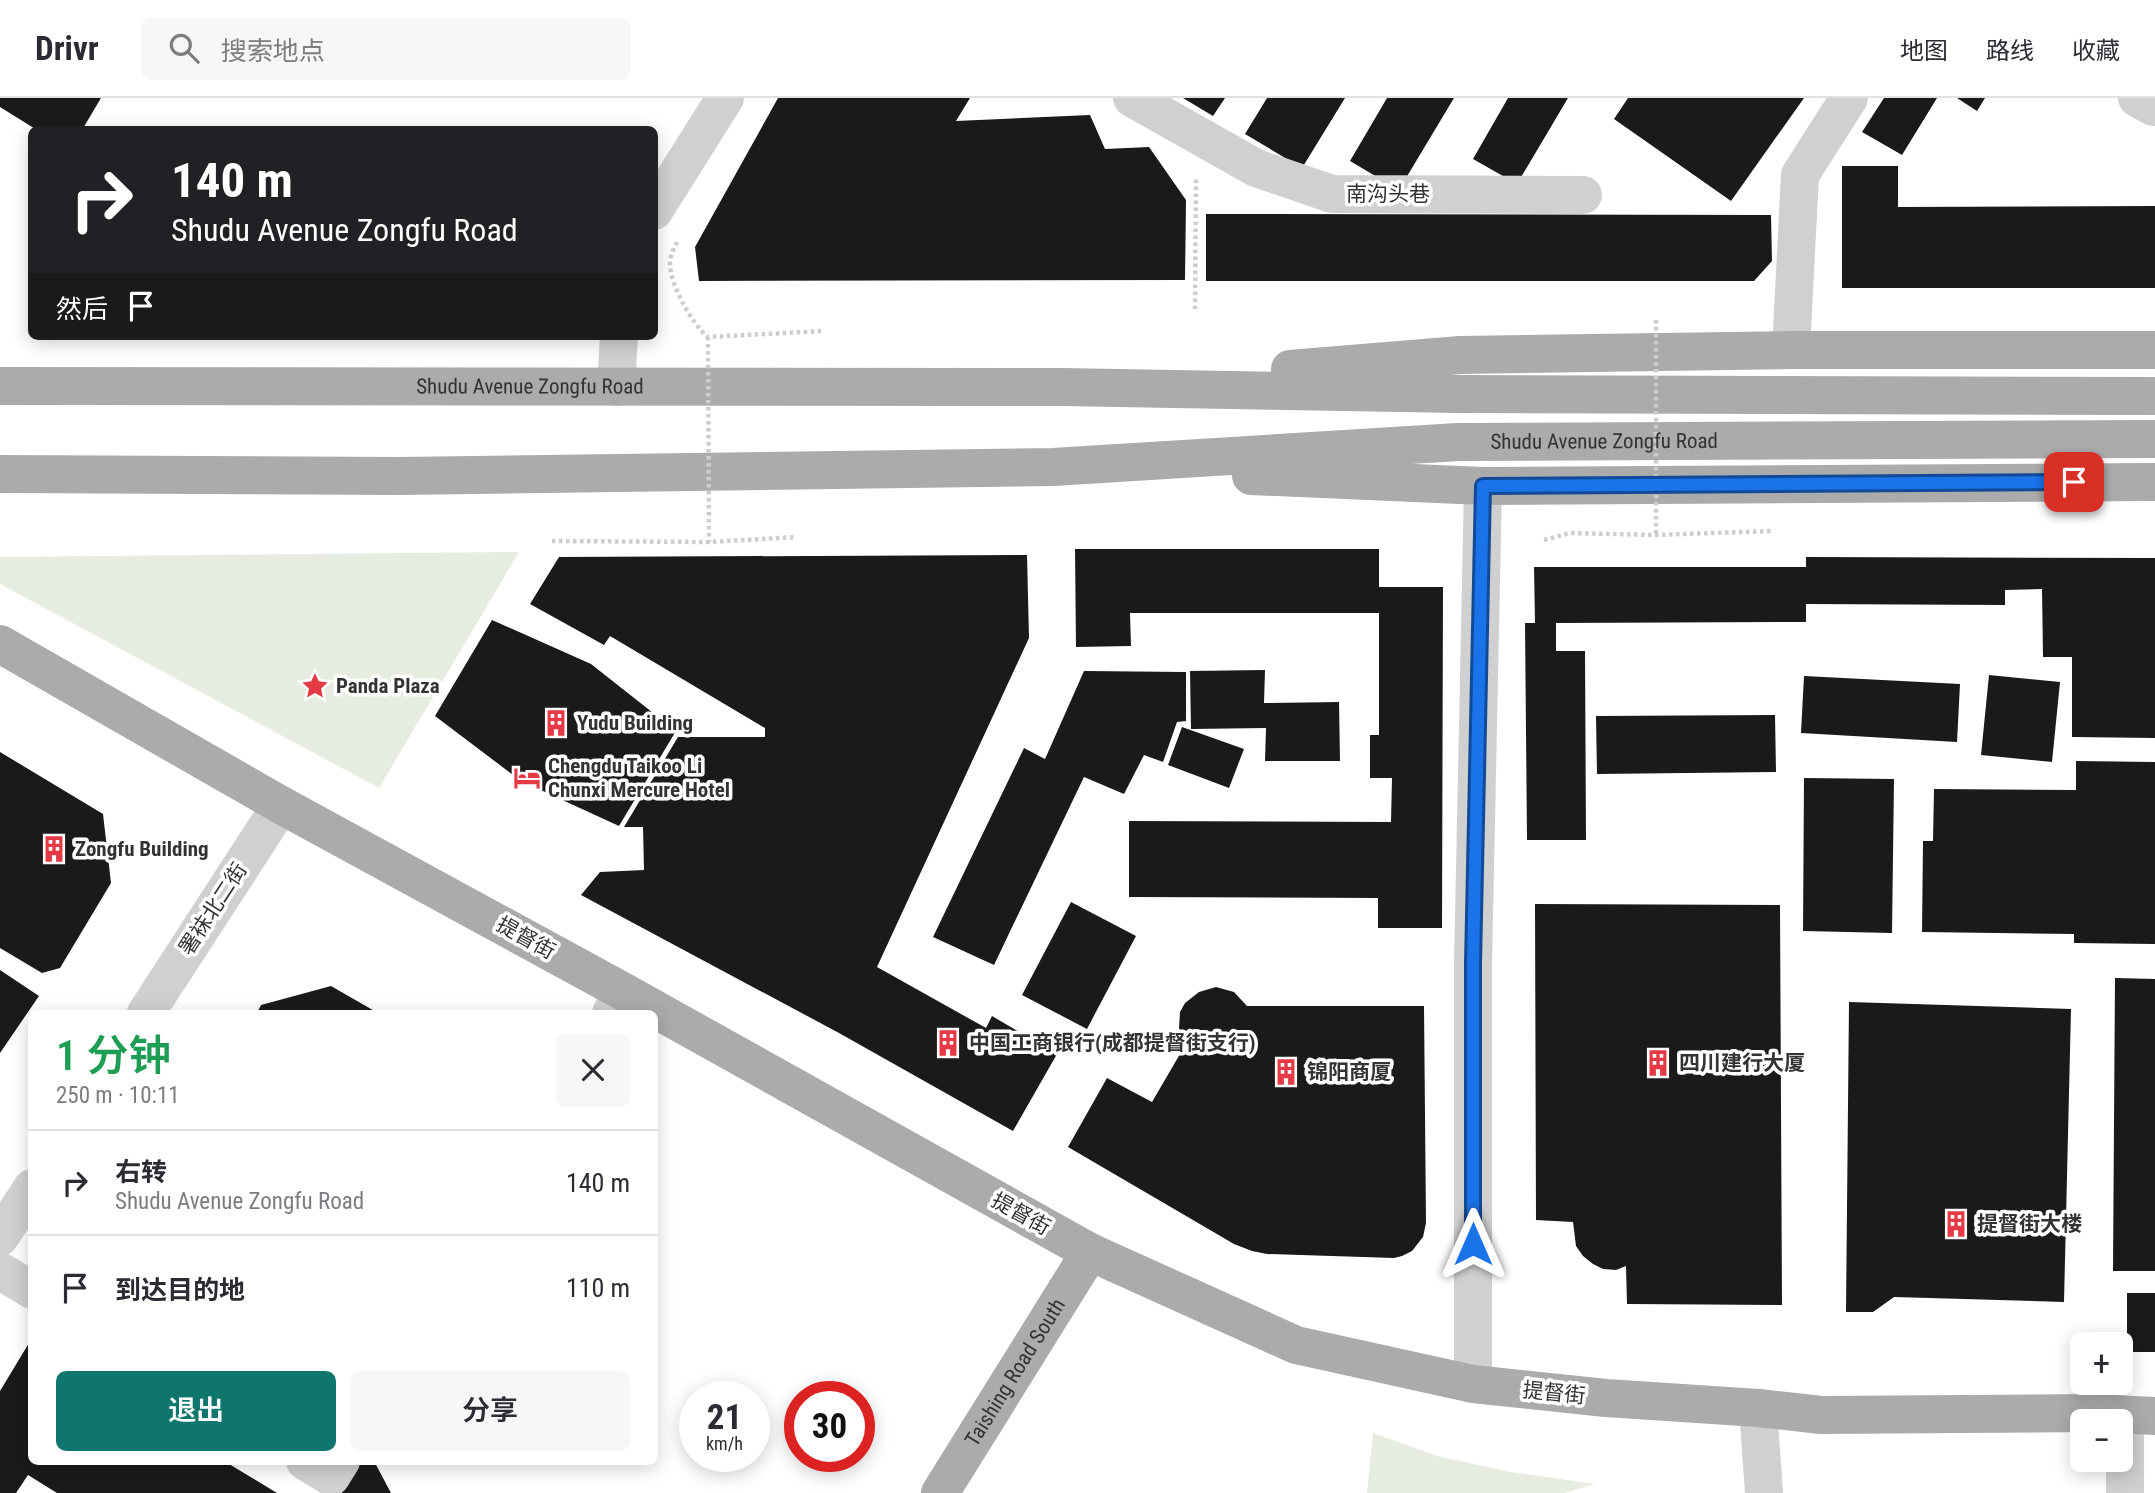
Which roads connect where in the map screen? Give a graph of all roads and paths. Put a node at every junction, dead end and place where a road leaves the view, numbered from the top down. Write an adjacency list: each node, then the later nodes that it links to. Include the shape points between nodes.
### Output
1 (725, 98): 8 (street)
2 (1132, 98): 6 (street, 南沟头巷)
3 (1849, 98): 14 (street, via 1800,175)
4 (2137, 98): 5 (street, via 2153,107)
5 (2155, 103)
6 (1196, 134): 7 (street, 南沟头巷, via 1256,168 1332,194); 9 (path)
7 (1583, 195)
8 (668, 222): 12 (path, via 675,245 670,261 672,279 698,329)
9 (1195, 310)
10 (1656, 320): 26 (path, bridge)
11 (824, 331): 12 (path)
12 (708, 337): 30 (path, bridge)
13 (620, 340): 17 (street)
14 (1791, 349): 15 (main road, Shudu Avenue Zongfu Road); 18 (main road, Shudu Avenue Zongfu Road, via 1460,355)
15 (2155, 350)
16 (0, 386): 17 (main road, Shudu Avenue Zongfu Road)
17 (616, 387): 18 (main road, Shudu Avenue Zongfu Road)
18 (1062, 387): 19 (main road, Shudu Avenue Zongfu Road, via 1459,394)
19 (2155, 396)
20 (2155, 439): 21 (main road, Shudu Avenue Zongfu Road, via 1458,442)
21 (1053, 467): 22 (main road, Shudu Avenue Zongfu Road, via 400,476); 24 (main road, Shudu Avenue Zongfu Road)
22 (0, 474)
23 (2155, 482): 24 (main road, Shudu Avenue Zongfu Road)
24 (1483, 486): 41 (street, via 1473,964)
25 (1772, 531): 26 (path)
26 (1656, 535): 28 (path, via 1570,533)
27 (797, 537): 30 (path)
28 (1545, 540)
29 (552, 541): 30 (path)
30 (709, 542)
31 (0, 644): 32 (main road, 提督街)
32 (281, 805): 33 (main road, 提督街); 34 (street, 署袜北二街)
33 (618, 1003)
34 (148, 1010)
35 (658, 1024): 38 (main road, 提督街)
36 (28, 1194): 37 (street)
37 (0, 1237)
38 (1090, 1252): 41 (main road, 提督街, via 1296,1345); 46 (main road, Taishing Road South)
39 (0, 1271): 40 (street)
40 (28, 1288)
41 (1472, 1384): 42 (main road, 提督街)
42 (1758, 1408): 43 (main road, 提督街, via 1822,1415); 47 (street)
43 (2140, 1416): 48 (street)
44 (312, 1465): 45 (street, via 331,1477)
45 (338, 1465)
46 (940, 1493)
47 (1764, 1493)
48 (2125, 1493)

